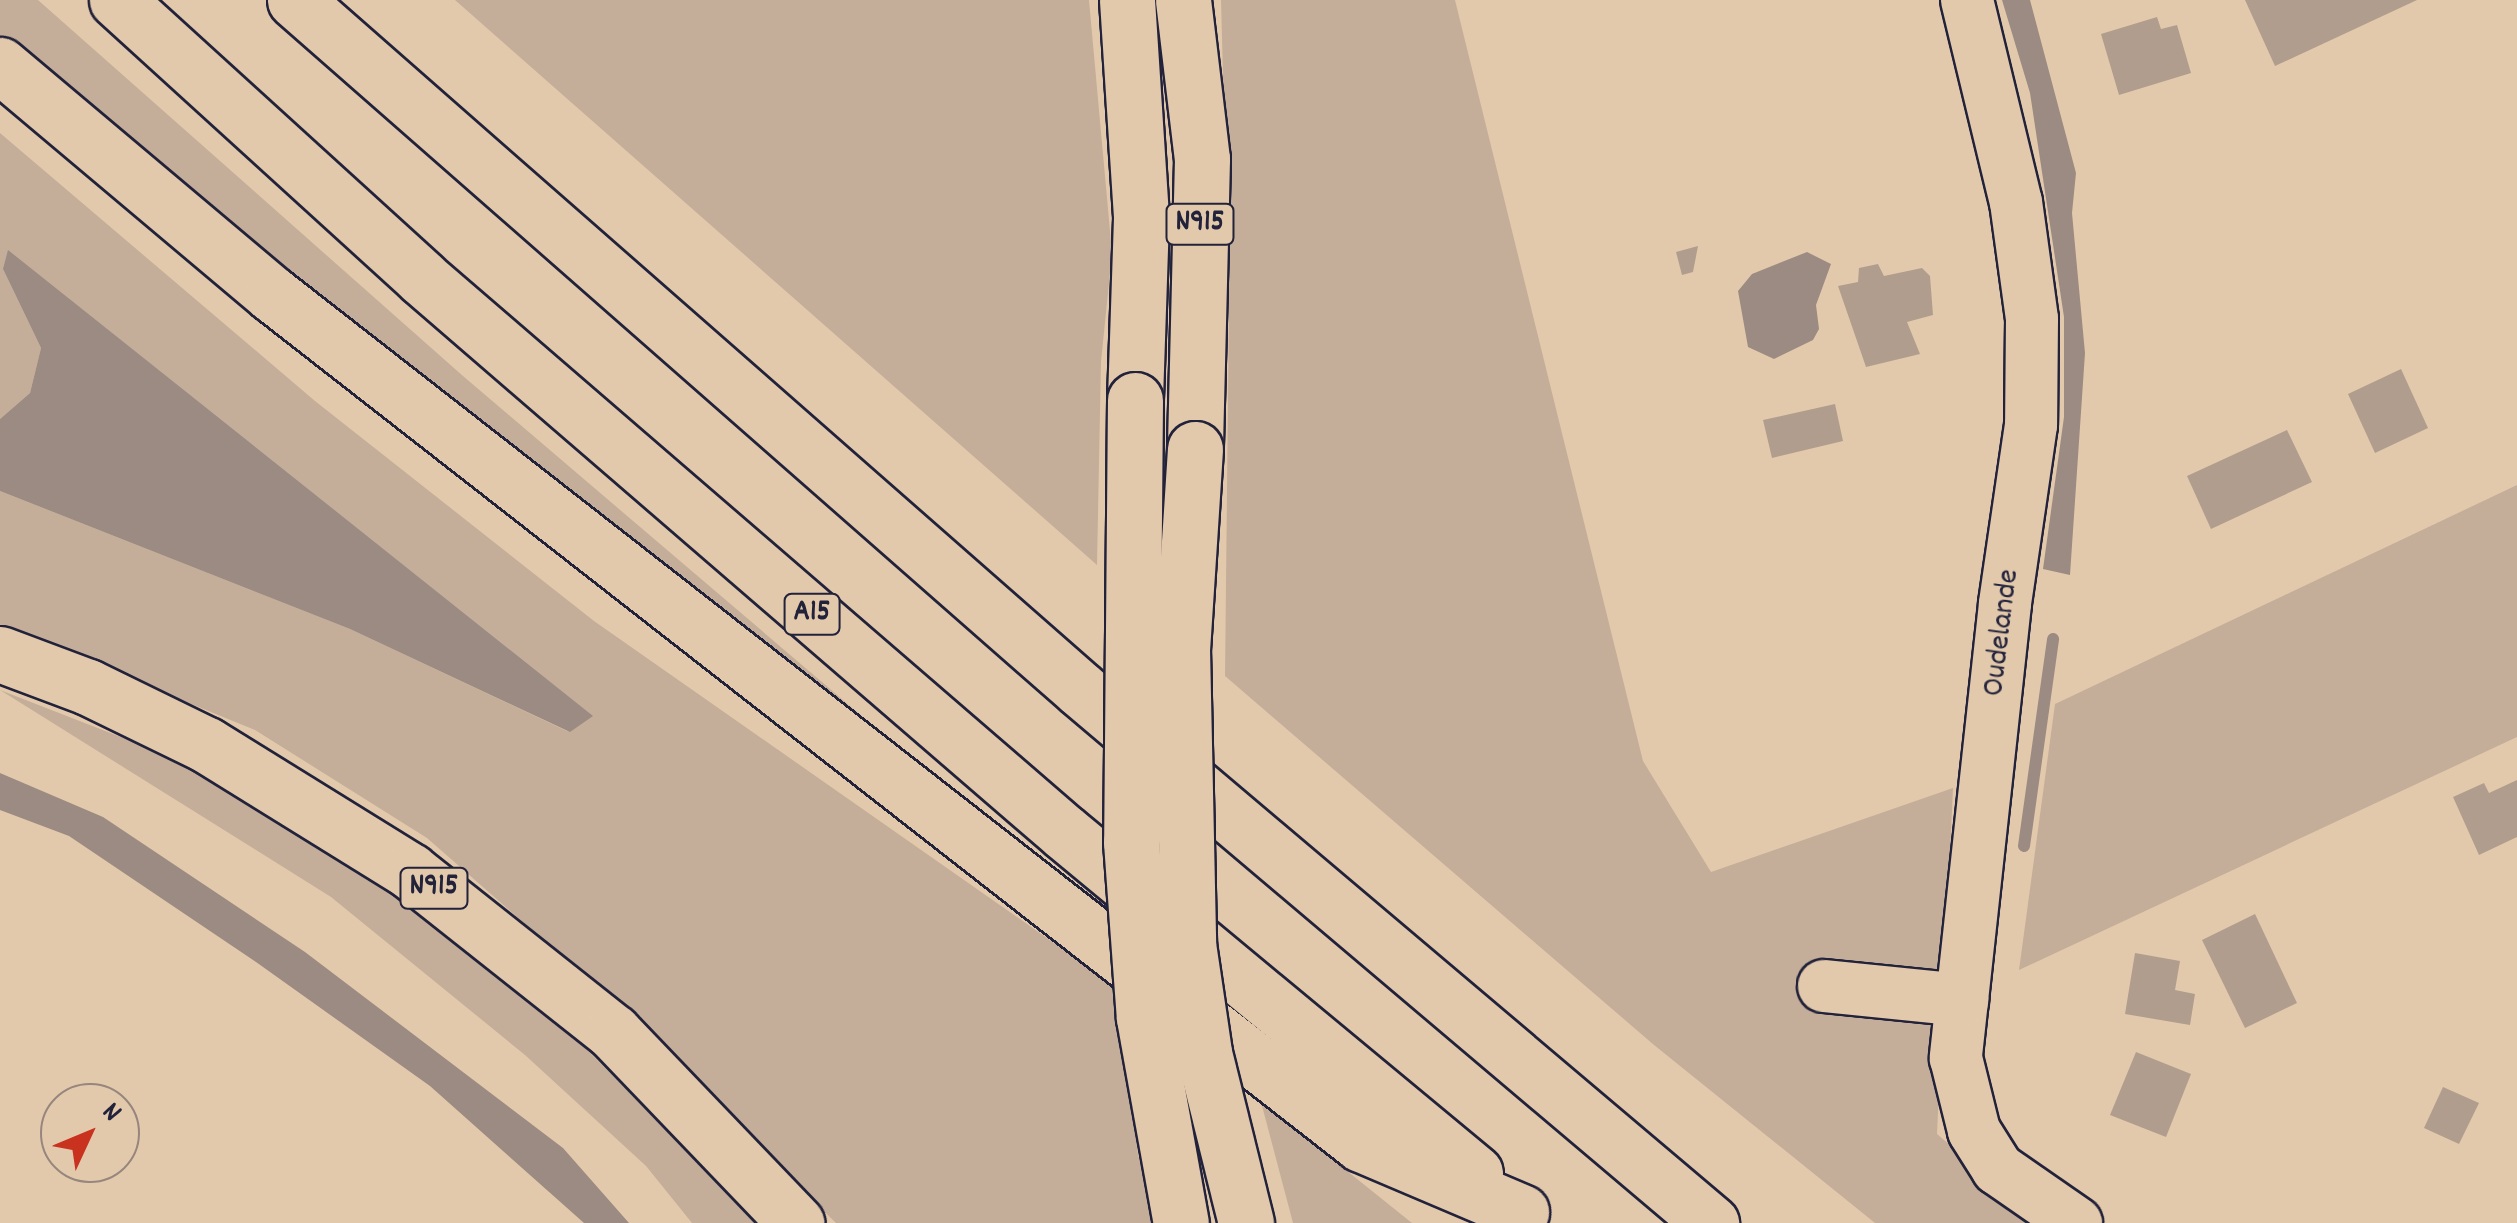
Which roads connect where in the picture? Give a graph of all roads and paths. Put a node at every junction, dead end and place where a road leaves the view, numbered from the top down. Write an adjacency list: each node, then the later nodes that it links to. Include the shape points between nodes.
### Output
1 (117, 0): 12 (main road, A15, via 421,277)
2 (294, 0): 8 (main road)
3 (317, 0): 8 (main road)
4 (1127, 0): 14 (main road, N915, bridge, via 1141,218 1131,842 1144,1018)
5 (1183, 0): 15 (main road, N915, bridge, via 1202,159 1182,648 1188,944 1204,1053)
6 (1967, 0): 11 (street, Oudelande, via 2016,202 2032,319 2031,425)
7 (0, 65): 12 (main road, A15, via 272,294 1362,1144)
8 (410, 104): 16 (main road, via 1080,689)
9 (0, 654): 13 (main road, N915, via 88,687 208,746 410,871 613,1032)
10 (1824, 986): 11 (street)
11 (1962, 1000): 17 (street, Oudelande, via 1956,1058 1974,1132 1998,1169)
12 (1526, 1219)
13 (796, 1223)
14 (1180, 1223)
15 (1246, 1223)
16 (1710, 1223)
17 (2076, 1223)

